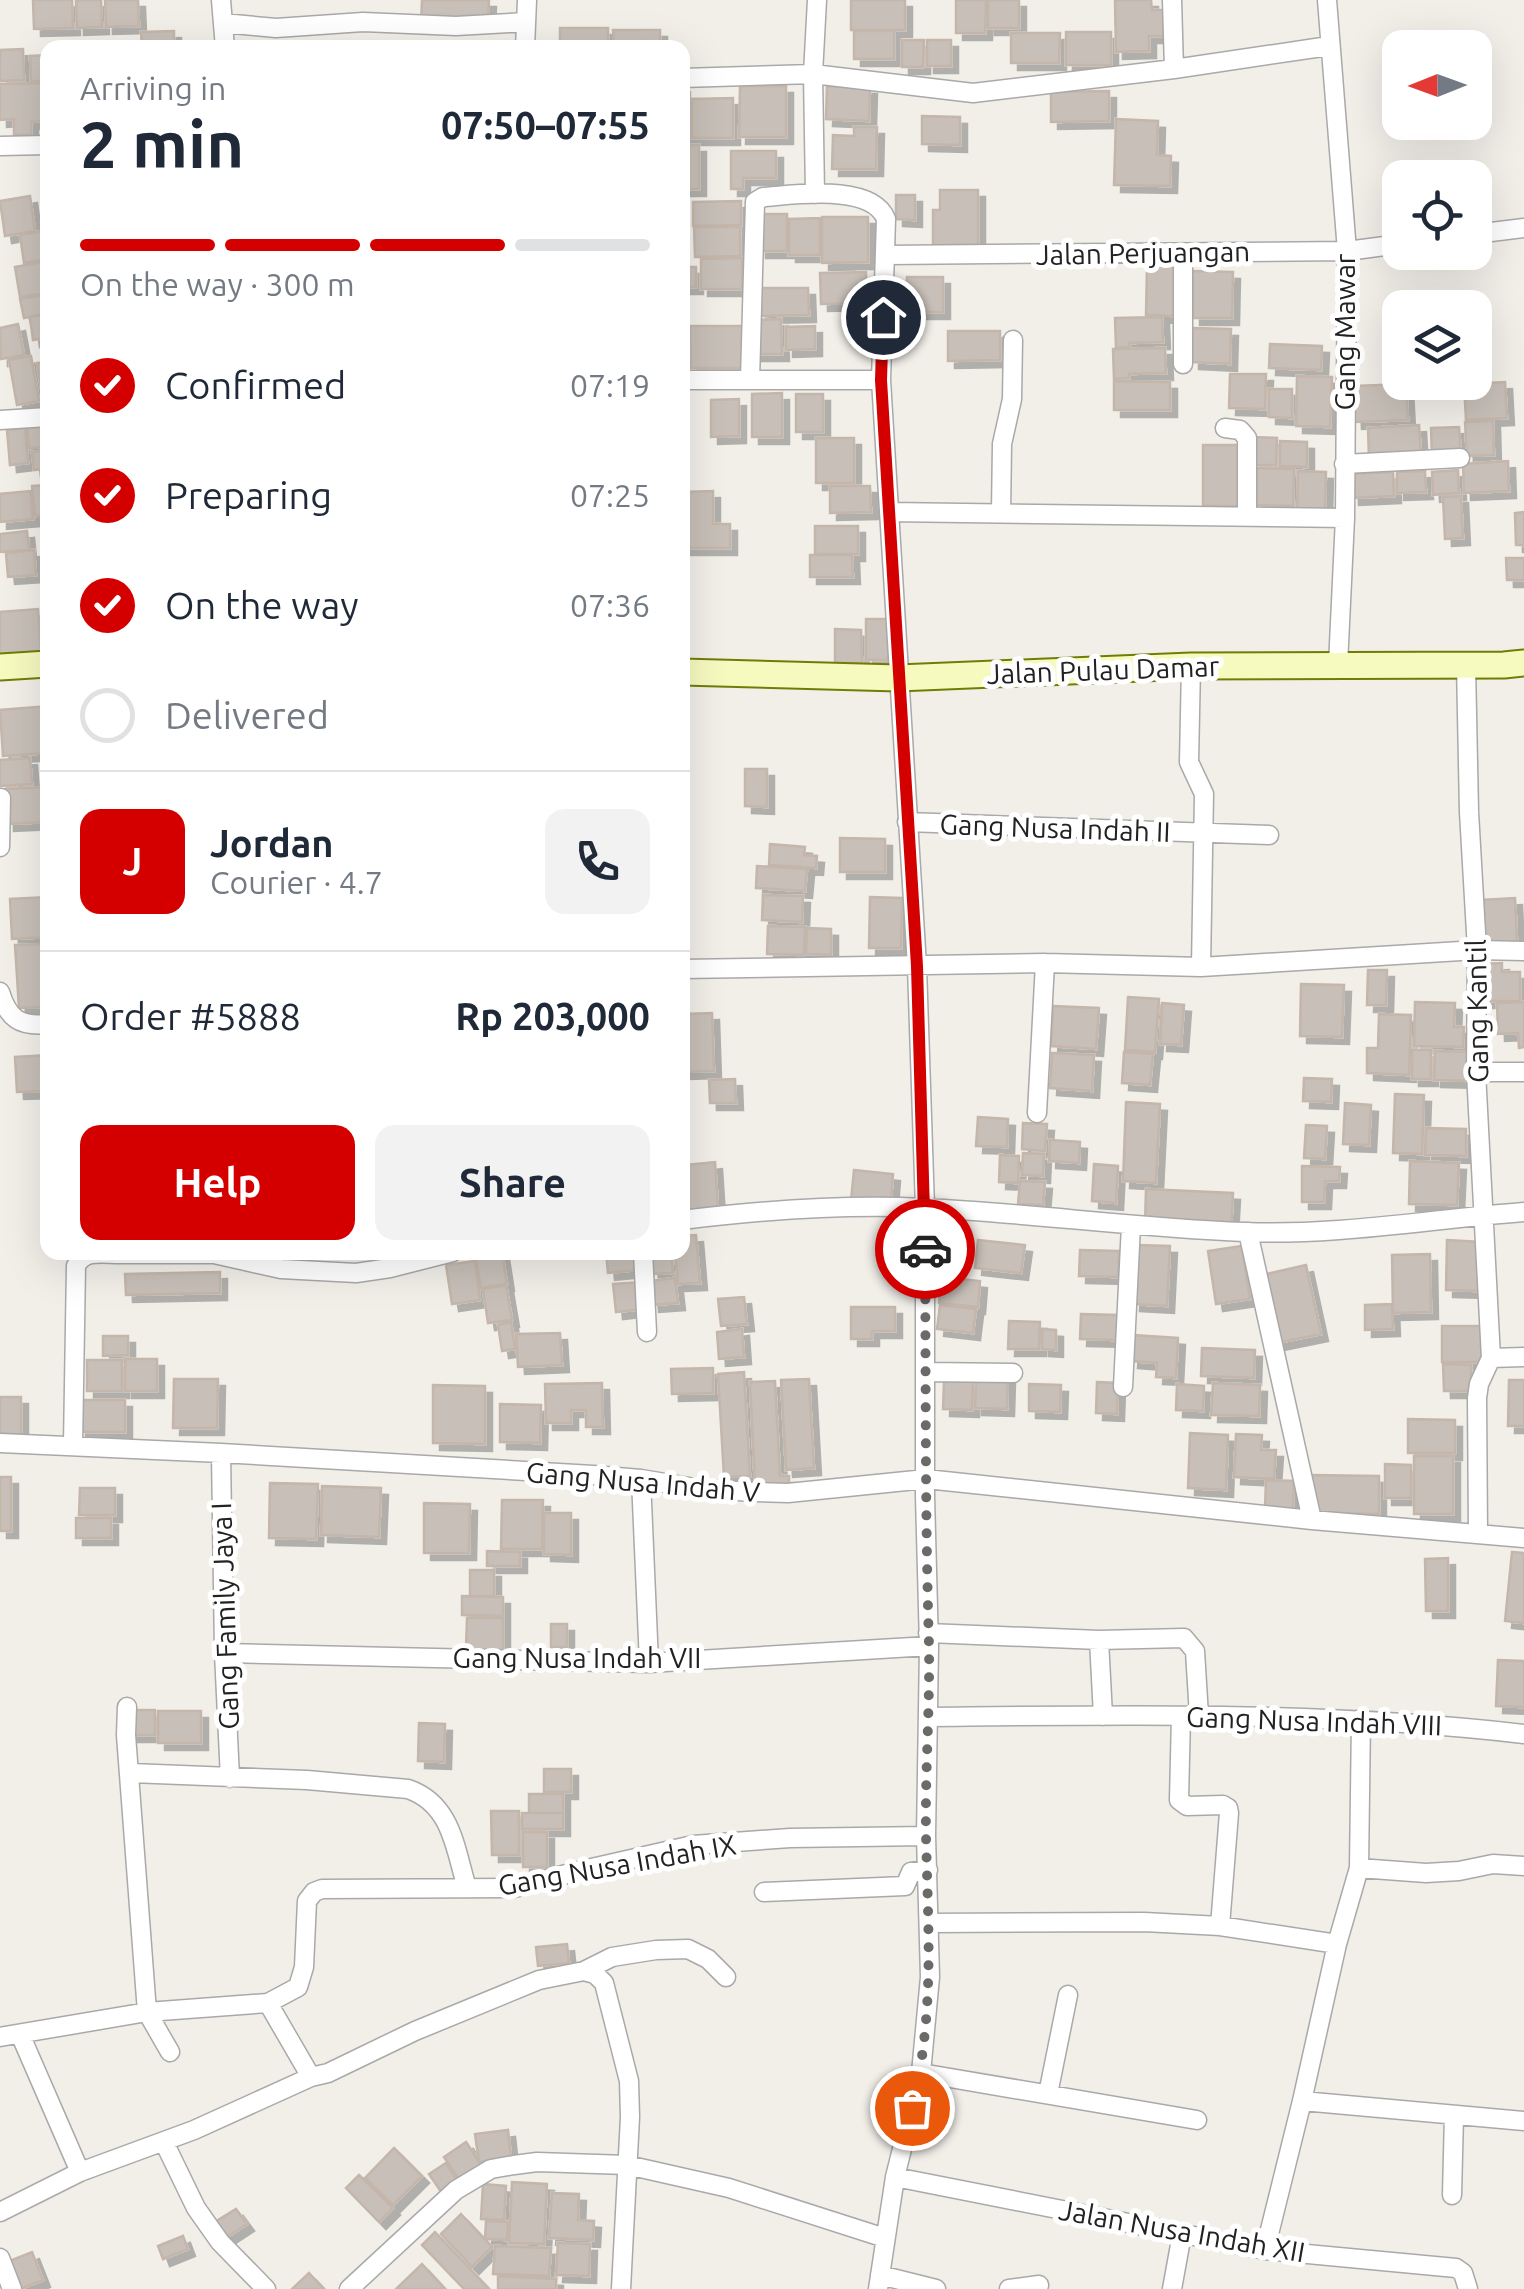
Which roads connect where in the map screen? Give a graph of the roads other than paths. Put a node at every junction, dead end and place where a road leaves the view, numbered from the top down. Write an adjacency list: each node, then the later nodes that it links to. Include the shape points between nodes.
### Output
1 (221, 0): 7 (street)
2 (527, 0): 6 (street)
3 (817, 0): 12 (street)
4 (1172, 0): 11 (street)
5 (1327, 0): 10 (street, Gang Mawar)
6 (526, 22): 7 (street, via 276,28); 9 (street)
7 (224, 23): 8 (street)
8 (224, 40)
9 (525, 40)
10 (1329, 46): 11 (street); 20 (street, Gang Mawar)
11 (1174, 69): 12 (street, via 973,93)
12 (814, 74): 13 (street); 16 (street)
13 (690, 78)
14 (40, 145): 15 (street)
15 (0, 146)
16 (815, 194): 22 (street, via 875,203 886,218); 26 (street, via 754,202)
17 (1524, 228): 18 (street)
18 (1492, 232)
19 (1382, 246): 20 (street, Jalan Perjuangan)
20 (1346, 251): 21 (street, Jalan Perjuangan); 32 (street, Gang Mawar)
21 (1183, 253): 22 (street, Jalan Perjuangan); 24 (street)
22 (886, 254): 27 (street)
23 (1013, 340): 34 (street)
24 (1183, 364)
25 (690, 380): 26 (street)
26 (750, 380): 27 (street)
27 (881, 380): 33 (street)
28 (40, 417): 29 (street)
29 (0, 420)
30 (1226, 428): 35 (street, via 1247,438)
31 (1460, 458): 32 (street)
32 (1344, 464): 36 (street, Gang Mawar)
33 (889, 512): 34 (street); 44 (street)
34 (1001, 513): 35 (street)
35 (1247, 517): 36 (street)
36 (1344, 518): 40 (street, Gang Mawar)
37 (1524, 663): 38 (street, Jalan Pulau Damar)
38 (1466, 664): 40 (street, Jalan Pulau Damar); 50 (street, Gang Kantil)
39 (40, 665): 42 (street)
40 (1338, 665): 41 (street, Jalan Pulau Damar)
41 (1191, 666): 44 (street, Jalan Pulau Damar); 47 (street, via 1189,762 1204,794)
42 (0, 668)
43 (690, 672): 44 (street, Jalan Pulau Damar)
44 (898, 678): 46 (street)
45 (1, 798): 49 (street)
46 (907, 822): 47 (street, Gang Nusa Indah II); 53 (street)
47 (1202, 834): 48 (street, Gang Nusa Indah II); 54 (street)
48 (1269, 836)
49 (0, 847)
50 (1476, 950): 51 (street); 54 (street); 58 (street, Gang Kantil)
51 (1524, 951)
52 (1045, 963): 53 (street); 54 (street); 60 (street)
53 (917, 966): 55 (street); 61 (street)
54 (1201, 967)
55 (690, 970)
56 (0, 992): 57 (street, via 19,1022)
57 (40, 1025)
58 (1476, 1072): 59 (street); 63 (street, Gang Kantil)
59 (1524, 1072)
60 (1037, 1113)
61 (924, 1208): 64 (street); 65 (street); 74 (street)
62 (1524, 1212): 63 (street)
63 (1485, 1215): 66 (street); 73 (street, Gang Kantil)
64 (690, 1219)
65 (1131, 1226): 66 (street); 76 (street)
66 (1248, 1232): 82 (street)
67 (79, 1260): 78 (street)
68 (241, 1260): 69 (street, via 356,1273)
69 (422, 1260)
70 (643, 1260): 71 (street)
71 (647, 1332)
72 (1524, 1357): 73 (street)
73 (1491, 1358): 83 (street, Gang Kantil, via 1477,1398)
74 (926, 1372): 75 (street); 80 (street)
75 (1013, 1373)
76 (1123, 1388)
77 (0, 1443): 78 (street, Gang Nusa Indah V)
78 (73, 1445): 79 (street, Gang Nusa Indah V)
79 (221, 1453): 81 (street, Gang Nusa Indah V); 87 (street, Gang Family Jaya I)
80 (926, 1478): 81 (street, Gang Nusa Indah V, via 788,1492 701,1490); 82 (street, Gang Nusa Indah V); 85 (street)
81 (640, 1479): 88 (street)
82 (1312, 1520): 83 (street, Gang Nusa Indah V)
83 (1478, 1534): 84 (street, Gang Nusa Indah V)
84 (1524, 1538)
85 (928, 1639): 86 (street); 88 (street, Gang Nusa Indah VII); 92 (street)
86 (1099, 1640): 90 (street); 91 (street, via 1184,1638 1194,1651)
87 (224, 1653): 88 (street, Gang Nusa Indah VII); 96 (street, Gang Family Jaya I)
88 (649, 1663)
89 (127, 1707): 95 (street)
90 (1103, 1716): 91 (street, Gang Nusa Indah VIII); 92 (street, Gang Nusa Indah VIII)
91 (1190, 1716): 93 (street, Gang Nusa Indah VIII); 104 (street, via 1179,1800 1223,1806 1230,1813)
92 (928, 1717): 97 (street)
93 (1361, 1719): 94 (street, Gang Nusa Indah VIII); 99 (street)
94 (1524, 1734)
95 (131, 1773): 96 (street); 110 (street)
96 (230, 1778): 101 (street, via 423,1794 444,1814)
97 (926, 1836): 100 (street); 101 (street, Gang Nusa Indah IX, via 693,1845 514,1888)
98 (1524, 1866): 99 (street, via 1426,1873)
99 (1359, 1868): 105 (street)
100 (928, 1870): 102 (street, via 911,1872 905,1886); 103 (street)
101 (467, 1888): 109 (street, Gang Nusa Indah IX, via 322,1889 307,1902 298,1986)
102 (764, 1892)
103 (929, 1923): 104 (street); 114 (street)
104 (1220, 1926): 105 (street)
105 (1337, 1944): 117 (street)
106 (584, 1971): 107 (street, via 612,1957 688,1948); 115 (street, via 539,1980); 122 (street, via 604,1983 629,2081)
107 (726, 1977)
108 (1068, 1995): 116 (street)
109 (268, 2004): 110 (street); 115 (street)
110 (147, 2012): 111 (street); 113 (street)
111 (20, 2034): 112 (street); 123 (street)
112 (0, 2037)
113 (170, 2052)
114 (921, 2073): 116 (street); 124 (street)
115 (311, 2077): 121 (street)
116 (1048, 2094): 119 (street)
117 (1302, 2102): 118 (street); 129 (street)
118 (1454, 2115): 120 (street); 125 (street)
119 (1197, 2120)
120 (1524, 2121)
121 (164, 2142): 123 (street); 135 (street, via 196,2208)
122 (627, 2165): 128 (street, via 728,2188); 136 (street, via 537,2162 491,2169 456,2190); 137 (street)
123 (80, 2172): 126 (street)
124 (895, 2177): 127 (street, Jalan Nusa Indah XII); 128 (street)
125 (1452, 2195)
126 (0, 2212)
127 (1182, 2234): 129 (street, Jalan Nusa Indah XII); 140 (street)
128 (885, 2238): 131 (street)
129 (1265, 2250): 132 (street, Jalan Nusa Indah XII, via 1456,2268)
130 (0, 2258): 134 (street)
131 (879, 2282): 138 (street)
132 (1468, 2284)
133 (1039, 2285): 139 (street)
134 (12, 2289)
135 (266, 2289)
136 (349, 2289)
137 (621, 2289)
138 (936, 2289)
139 (1009, 2289)
140 (1172, 2289)

